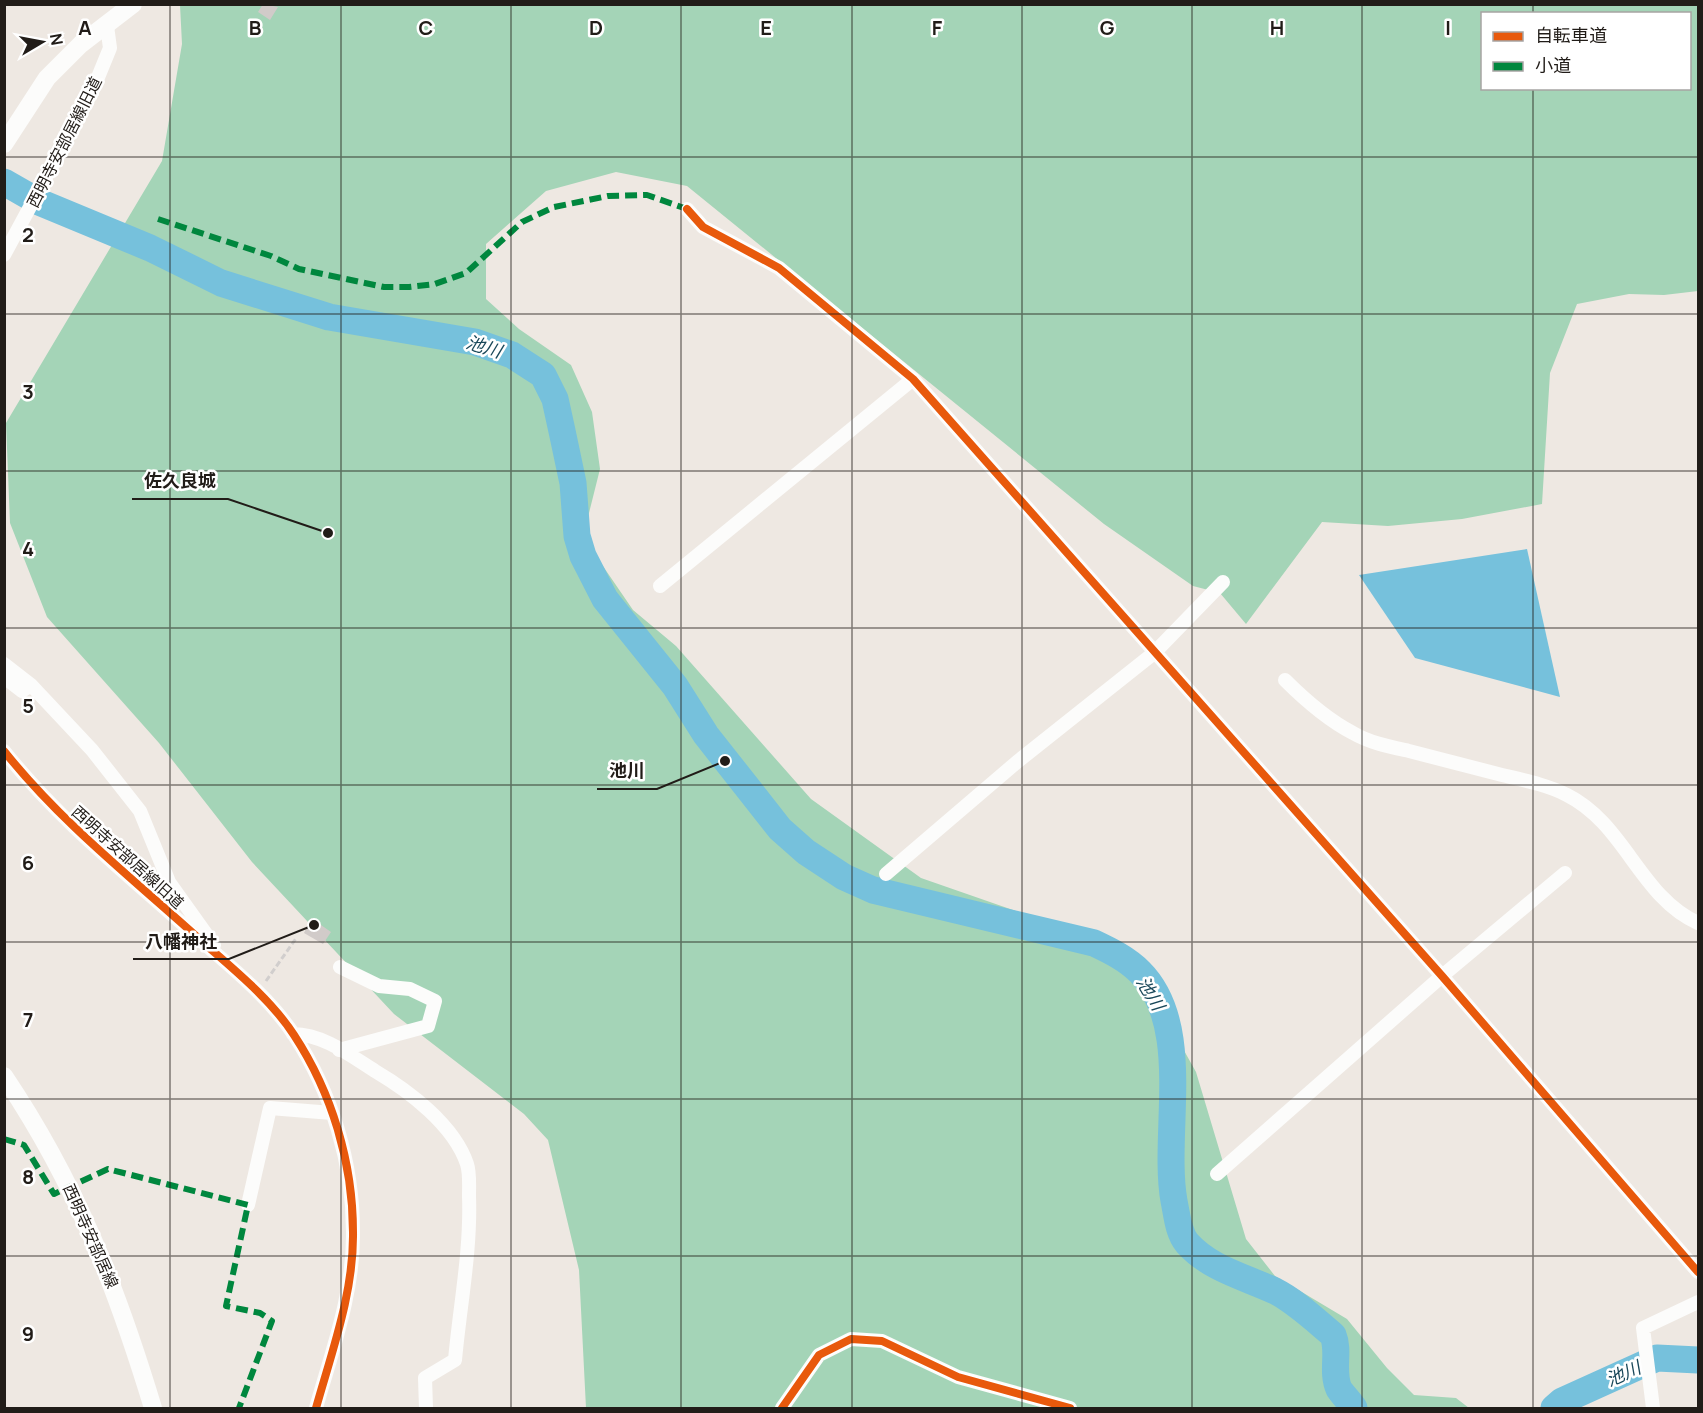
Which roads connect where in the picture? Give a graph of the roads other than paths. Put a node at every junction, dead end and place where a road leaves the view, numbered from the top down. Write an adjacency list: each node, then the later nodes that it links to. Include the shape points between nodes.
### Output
1 (133, 4): 2 (main road)
2 (107, 26): 3 (main road, via 81,44 47,78); 5 (street, 西明寺安部居線旧道, via 110,48 92,92)
3 (5, 144)
4 (687, 209): 6 (street, via 703,227 779,268)
5 (4, 255)
6 (913, 379): 8 (street); 9 (street)
7 (1223, 582): 9 (street)
8 (660, 586)
9 (1154, 653): 15 (street); 20 (street)
10 (4, 664): 13 (street)
11 (4, 677): 13 (street, via 22,691)
12 (1285, 680): 17 (street, via 1309,703 1353,734 1523,780 1573,798 1604,821 1662,898 1680,915)
13 (31, 685): 18 (street, via 92,750 140,811 169,882)
14 (4, 750): 18 (street, 西明寺安部居線旧道, via 71,827)
15 (886, 873)
16 (1565, 873): 20 (street)
17 (1698, 923)
18 (224, 960): 21 (street, 西明寺安部居線旧道)
19 (340, 967): 22 (street, via 379,986 410,989 435,1001 428,1026)
20 (1442, 976): 25 (street); 27 (street)
21 (293, 1034): 22 (street, via 307,1034); 24 (street, 西明寺安部居線旧道, via 321,1080)
22 (339, 1050): 31 (street, via 395,1083 436,1118 458,1144 468,1166 468,1251 455,1359 425,1378)
23 (4, 1076): 29 (main road, 西明寺安部居線, via 57,1161 85,1217 112,1281)
24 (332, 1113): 26 (street, via 270,1108); 30 (street, 西明寺安部居線旧道, via 350,1185 353,1233 348,1292)
25 (1217, 1174)
26 (248, 1205)
27 (1698, 1272)
28 (1698, 1302): 34 (street, via 1643,1328)
29 (153, 1408)
30 (316, 1408)
31 (426, 1408)
32 (782, 1408): 33 (street, via 819,1354 851,1339 882,1341 958,1377)
33 (1070, 1408)
34 (1653, 1408)

